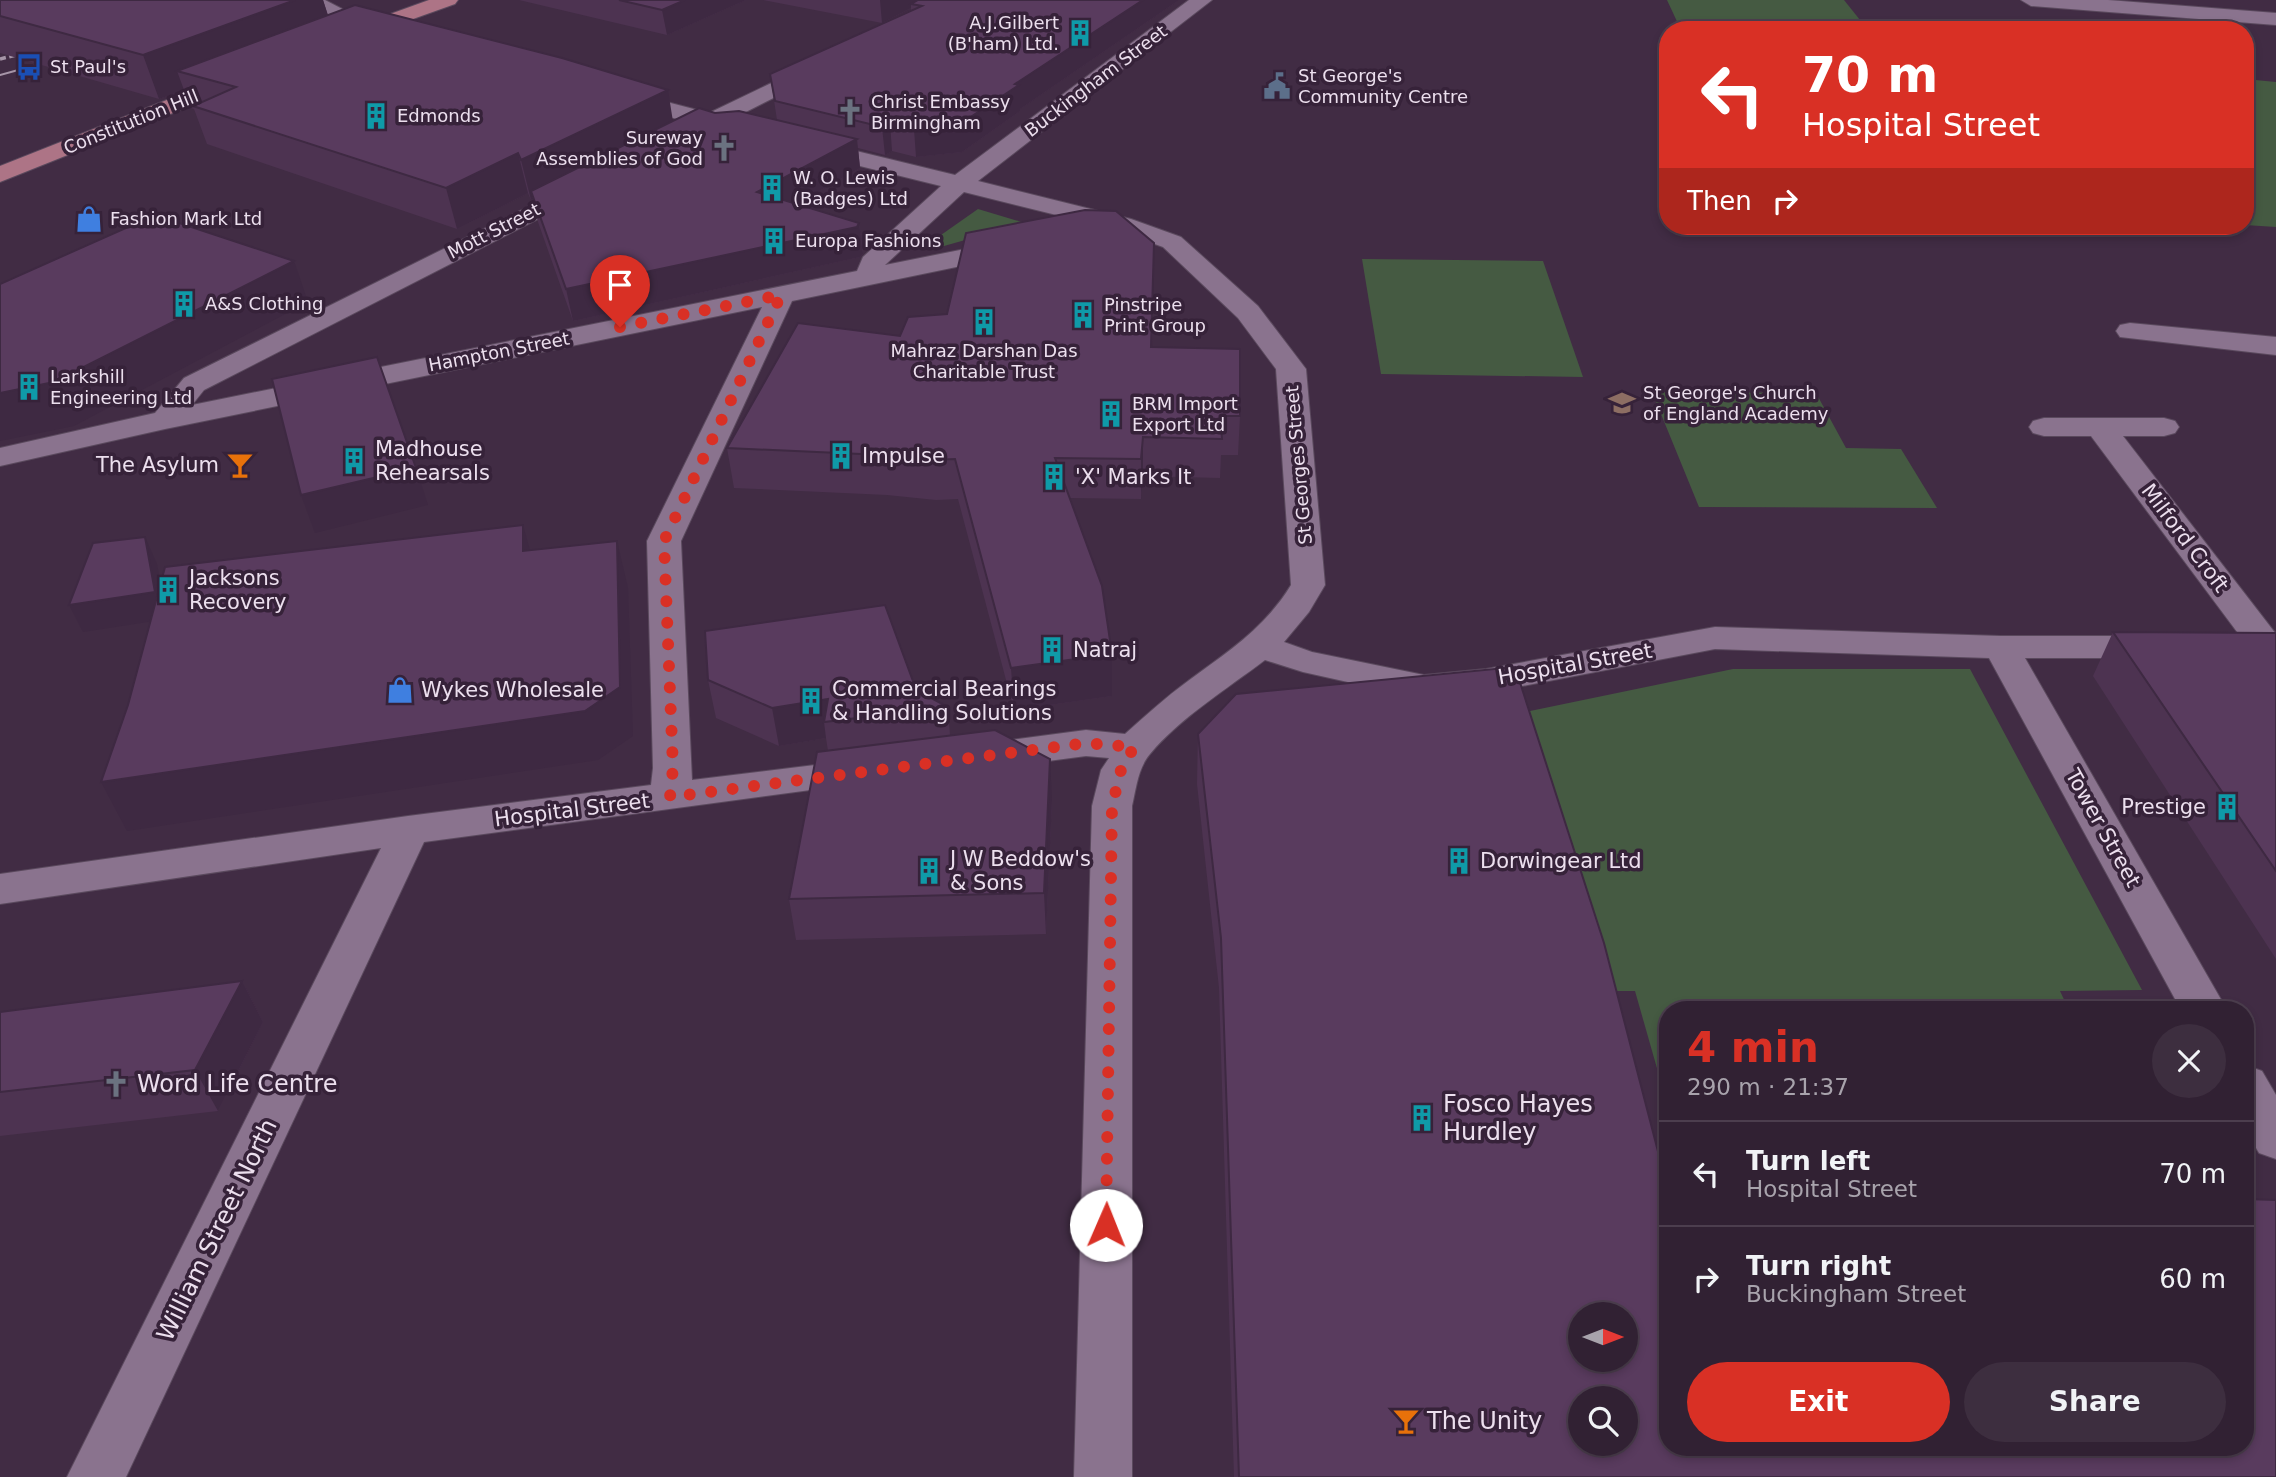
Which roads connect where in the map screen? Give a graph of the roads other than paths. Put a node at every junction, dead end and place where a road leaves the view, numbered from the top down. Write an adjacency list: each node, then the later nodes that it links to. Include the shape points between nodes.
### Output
1 (310, 0): 7 (street)
2 (448, 0): 5 (main road)
3 (1202, 0): 19 (street, Buckingham Street)
4 (2031, 0): 6 (street)
5 (426, 4): 7 (main road)
6 (2276, 19)
7 (366, 29): 8 (street); 9 (main road)
8 (400, 38)
9 (330, 43)
10 (839, 56): 13 (street)
11 (255, 72): 17 (main road, Constitution Hill)
12 (602, 92): 13 (street)
13 (710, 121): 14 (street); 15 (street)
14 (750, 131)
15 (683, 135)
16 (789, 141): 19 (street, St Georges Street)
17 (0, 176)
18 (597, 179): 27 (street, Mott Street, via 194,384)
19 (960, 184): 20 (street, St Georges Street); 23 (street, Buckingham Street, via 872,263)
20 (1122, 224): 21 (street); 32 (street, St Georges Street, via 1172,242 1248,312 1291,369 1308,586 1295,611)
21 (1073, 236)
22 (1032, 244): 23 (street, Hampton Street)
23 (870, 275): 24 (street, Hampton Street)
24 (781, 295): 27 (street, Hampton Street); 40 (street, via 664,541 673,768)
25 (2130, 331): 26 (street)
26 (2276, 346)
27 (165, 420): 31 (street, Hampton Street)
28 (2044, 427): 30 (street)
29 (2164, 427): 30 (street)
30 (2101, 428): 36 (street, Milford Croft)
31 (0, 457)
32 (1262, 646): 33 (street, Hospital Street, via 1303,661 1424,687 1486,681 1715,638); 37 (street, via 1187,700)
33 (2001, 647): 34 (street, Hospital Street); 43 (street, Tower Street)
34 (2186, 648)
35 (2227, 648): 36 (street)
36 (2272, 648)
37 (1134, 747): 38 (street, via 1086,743); 47 (street, via 1121,770 1112,806)
38 (938, 763)
39 (898, 768): 40 (street, Hospital Street)
40 (670, 797): 41 (street, Hospital Street)
41 (408, 830): 42 (street, Hospital Street); 46 (street, William Street North)
42 (0, 889)
43 (2199, 1001)
44 (2254, 1100): 45 (street)
45 (2276, 1139)
46 (96, 1477)
47 (1103, 1477)

